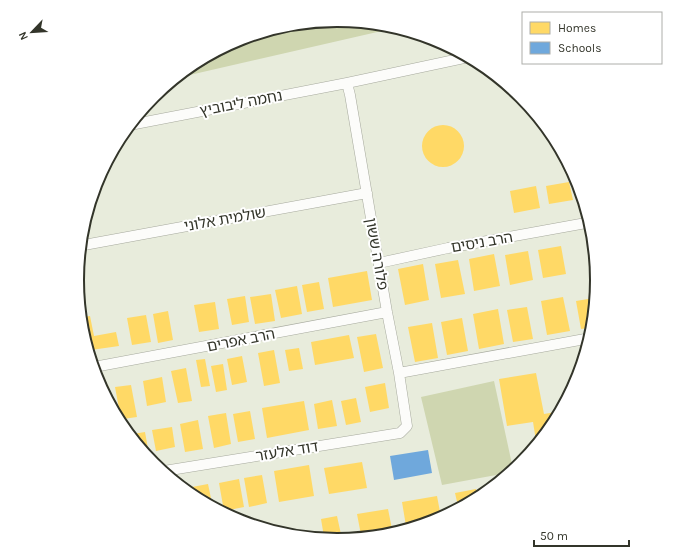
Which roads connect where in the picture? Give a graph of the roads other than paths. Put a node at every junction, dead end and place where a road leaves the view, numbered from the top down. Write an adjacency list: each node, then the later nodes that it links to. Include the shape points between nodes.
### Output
1 (460, 59): 2 (street, נחמה ליבוביץ)
2 (347, 83): 3 (street, נחמה ליבוביץ); 4 (street, פלורה ששון)
3 (138, 123)
4 (367, 193): 6 (street, שולמית אלוני); 7 (street, פלורה ששון)
5 (583, 224): 7 (street, הרב ניסים)
6 (86, 245)
7 (379, 263): 8 (street, פלורה ששון)
8 (387, 312): 10 (street, הרב אפרים); 11 (street, פלורה ששון)
9 (582, 341): 11 (street)
10 (99, 366)
11 (399, 373): 12 (street, פלורה ששון)
12 (407, 426): 13 (street, דוד אלעזר, via 400,433)
13 (170, 470)

